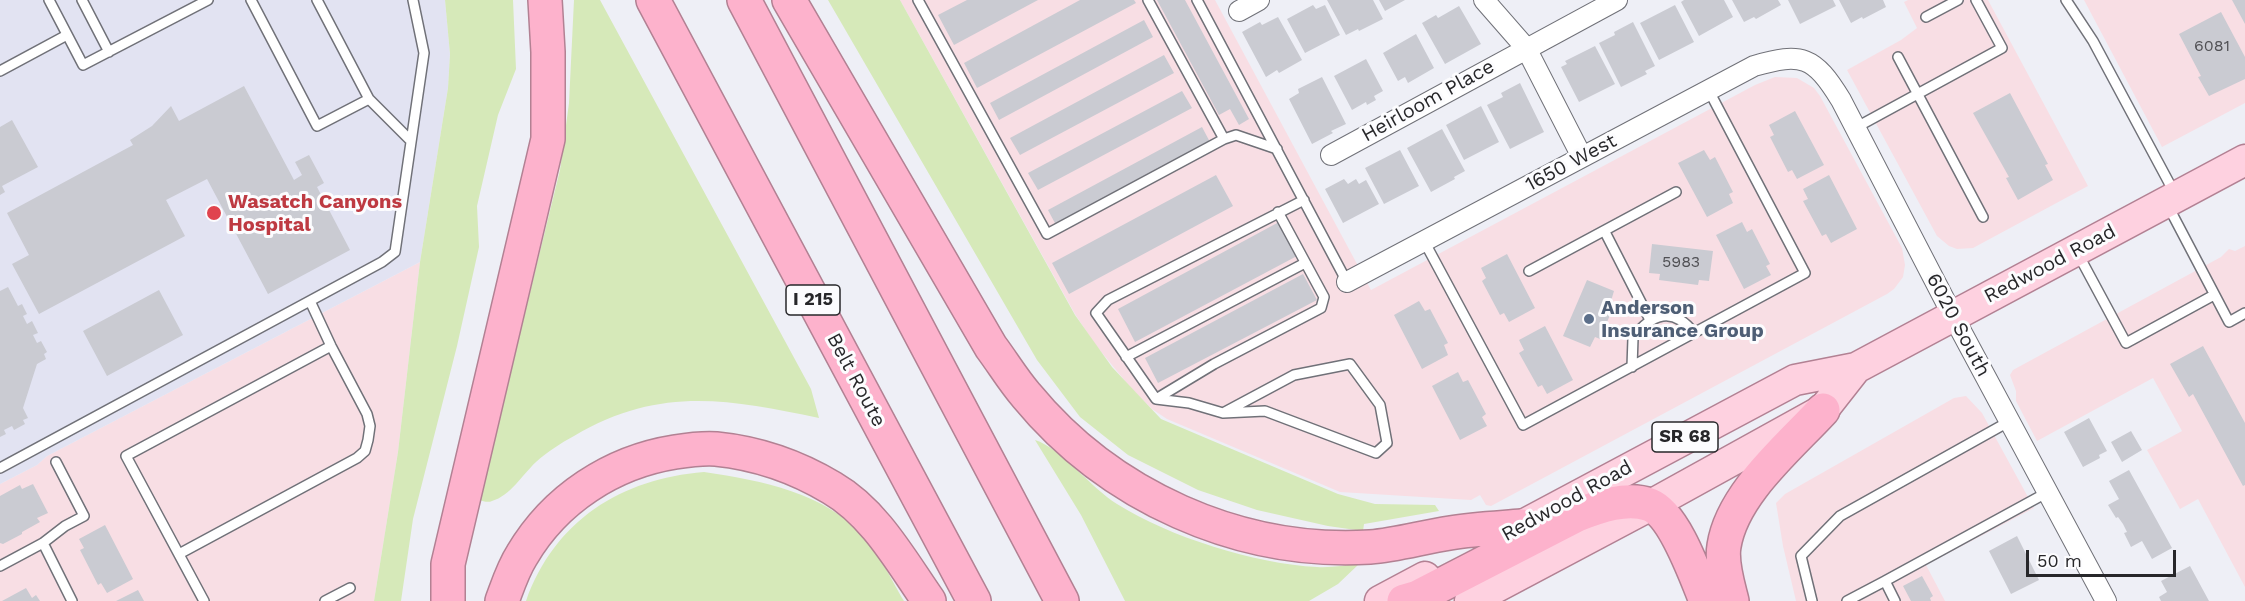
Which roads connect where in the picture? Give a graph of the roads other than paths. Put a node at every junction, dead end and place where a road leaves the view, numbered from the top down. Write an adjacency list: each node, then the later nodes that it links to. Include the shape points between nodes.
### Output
1 (62, 0): 20 (lane)
2 (82, 0): 25 (lane)
3 (208, 0): 25 (lane)
4 (250, 0): 31 (lane, via 317,126)
5 (317, 0): 31 (lane)
6 (413, 0): 34 (lane, via 424,53)
7 (545, 0): 78 (highway, via 548,139 448,564)
8 (653, 0): 81 (highway, Belt Route / I 215)
9 (744, 0): 66 (highway)
10 (789, 0): 69 (highway, via 991,347 1025,395 1110,474 1204,522 1276,542 1368,547)
11 (918, 0): 33 (lane, via 1047,234)
12 (1148, 0): 33 (lane)
13 (1197, 0): 35 (lane)
14 (1259, 0): 21 (street)
15 (1484, 0): 24 (street)
16 (1617, 0): 24 (street, Heirloom Place)
17 (1958, 0): 22 (lane)
18 (1976, 0): 30 (lane, via 2002,48)
19 (2066, 0): 41 (lane, via 2093,41)
20 (51, 3): 23 (lane)
21 (1239, 10)
22 (1926, 17)
23 (67, 34): 25 (lane, via 83,65); 28 (lane)
24 (1526, 48): 36 (street, Heirloom Place); 37 (street)
25 (109, 52)
26 (1898, 57): 30 (lane)
27 (1800, 58): 29 (street, 1650 West, via 1754,66); 32 (street, 6020 South, via 1830,82)
28 (0, 71)
29 (1708, 89): 37 (street, 1650 West); 55 (lane, via 1804,273)
30 (1917, 93): 32 (lane); 43 (lane)
31 (369, 99): 34 (lane)
32 (1856, 128): 53 (street, 6020 South)
33 (1224, 139): 35 (lane, via 1236,135)
34 (411, 141): 51 (lane, via 395,252)
35 (1277, 149): 40 (lane)
36 (1331, 154)
37 (1582, 157): 45 (street, 1650 West)
38 (2245, 160): 41 (main road, Redwood Road / SR 68)
39 (1676, 192): 44 (lane)
40 (1304, 200): 42 (lane); 49 (lane)
41 (2171, 200): 46 (main road, Redwood Road / SR 68); 50 (lane)
42 (1278, 212): 47 (lane); 57 (lane, via 1108,300 1095,313)
43 (1983, 217)
44 (1605, 232): 48 (lane); 54 (lane)
45 (1424, 241): 49 (street, 1650 West); 58 (lane, via 1523,425)
46 (2077, 251): 50 (lane, via 2126,343); 53 (main road, Redwood Road / SR 68)
47 (1305, 263): 57 (lane); 60 (lane, via 1324,297 1321,308)
48 (1529, 272)
49 (1347, 282)
50 (2214, 295): 52 (lane, via 2229,322)
51 (310, 301): 56 (lane); 65 (lane)
52 (2245, 313)
53 (1953, 316): 59 (main road, Redwood Road / SR 68); 63 (street, 6020 South)
54 (1650, 320): 55 (lane, via 1673,315); 58 (lane, via 1633,338)
55 (1694, 333): 58 (lane)
56 (331, 346): 71 (lane, via 370,426 365,451); 71 (lane, via 126,456)
57 (1126, 357): 60 (lane)
58 (1632, 367)
59 (1856, 368): 61 (main road, Redwood Road / SR 68); 69 (main road, Redwood Road / SR 68, via 1795,380)
60 (1155, 399): 62 (lane)
61 (1823, 410): 68 (main road, Redwood Road / SR 68); 88 (highway, via 1743,498 1731,520 1724,548)
62 (1223, 413): 62 (lane, via 1265,411 1376,453 1387,443 1380,405 1350,364 1294,375)
63 (2010, 421): 67 (street, 6020 South); 89 (lane, via 1840,516 1801,556)
64 (56, 462): 70 (lane, via 84,516)
65 (0, 468)
66 (999, 481): 82 (highway); 83 (highway)
67 (2048, 492): 73 (lane); 92 (street, 6020 South)
68 (1651, 505): 85 (highway, via 1632,502 1593,509); 86 (main road, Redwood Road / SR 68); 87 (highway, via 1672,529)
69 (1522, 525): 84 (main road, Redwood Road / SR 68)
70 (43, 543): 72 (lane); 75 (lane)
71 (179, 554): 76 (lane)
72 (0, 566)
73 (1885, 581): 90 (lane); 91 (lane)
74 (350, 588): 77 (lane)
75 (72, 601)
76 (204, 601)
77 (325, 601)
78 (448, 601)
79 (502, 601): 80 (highway, via 522,555 556,512 578,492 602,476 654,456 713,449 778,463 833,489 862,512 886,539)
80 (929, 601)
81 (974, 601)
82 (1062, 601)
83 (1079, 601)
84 (1380, 601)
85 (1404, 601)
86 (1470, 601)
87 (1706, 601)
88 (1732, 601)
89 (1812, 601)
90 (1847, 601)
91 (1895, 601)
92 (2106, 601)

